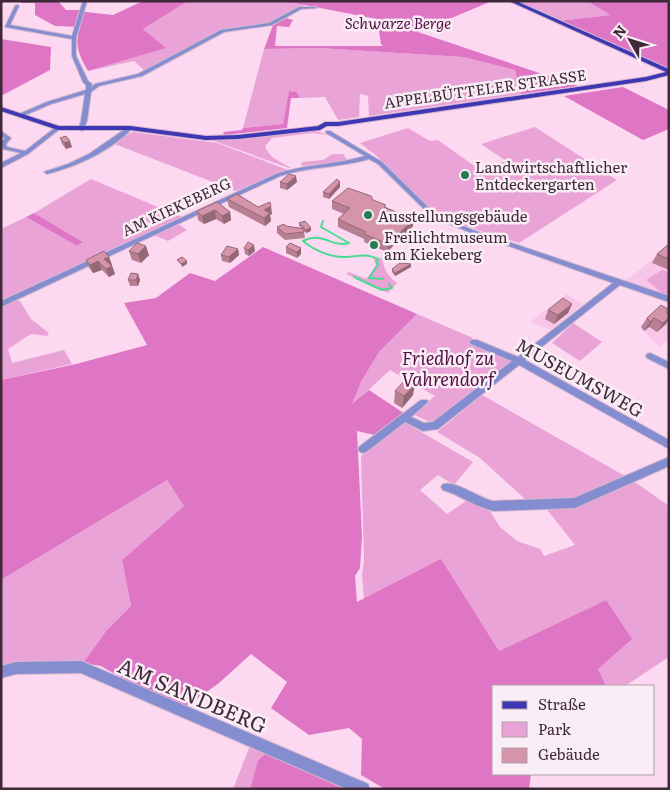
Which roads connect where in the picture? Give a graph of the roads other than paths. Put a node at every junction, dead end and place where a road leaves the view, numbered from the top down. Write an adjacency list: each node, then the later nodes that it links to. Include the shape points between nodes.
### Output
1 (85, 1): 5 (street)
2 (511, 1): 6 (main road)
3 (17, 6): 5 (street, via 7,26)
4 (315, 8): 7 (street, via 300,8 270,24 223,31 140,75 97,85)
5 (74, 38): 7 (street, via 74,56 88,84)
6 (668, 74): 13 (main road, APPELBÜTTELER STRASSE, via 646,80 358,121)
7 (88, 91): 9 (street); 12 (street)
8 (1, 109): 9 (main road)
9 (21, 115): 10 (main road)
10 (58, 128): 12 (main road); 15 (street)
11 (130, 128): 12 (main road); 13 (main road, via 216,138 320,128); 18 (street, via 89,156)
12 (81, 130)
13 (334, 130): 16 (street)
14 (1, 132): 15 (street, via 8,138 3,144 5,148)
15 (26, 153): 17 (street)
16 (369, 157): 19 (street, via 427,209 453,224); 21 (street, AM KIEKEBERG, via 341,165 304,168 281,174)
17 (1, 166)
18 (48, 172)
19 (619, 282): 20 (street); 24 (street)
20 (669, 299)
21 (1, 304)
22 (474, 342): 24 (street, MUSEUMSWEG)
23 (650, 356): 25 (street)
24 (520, 361): 27 (street, via 435,426 423,427); 28 (street, MUSEUMSWEG)
25 (669, 366)
26 (424, 402): 27 (street)
27 (404, 418): 29 (street)
28 (669, 445)
29 (364, 449)
30 (669, 461): 31 (street, via 575,503 493,506)
31 (446, 487)
32 (1, 672): 33 (street, AM SANDBERG, via 81,667)
33 (363, 789)

